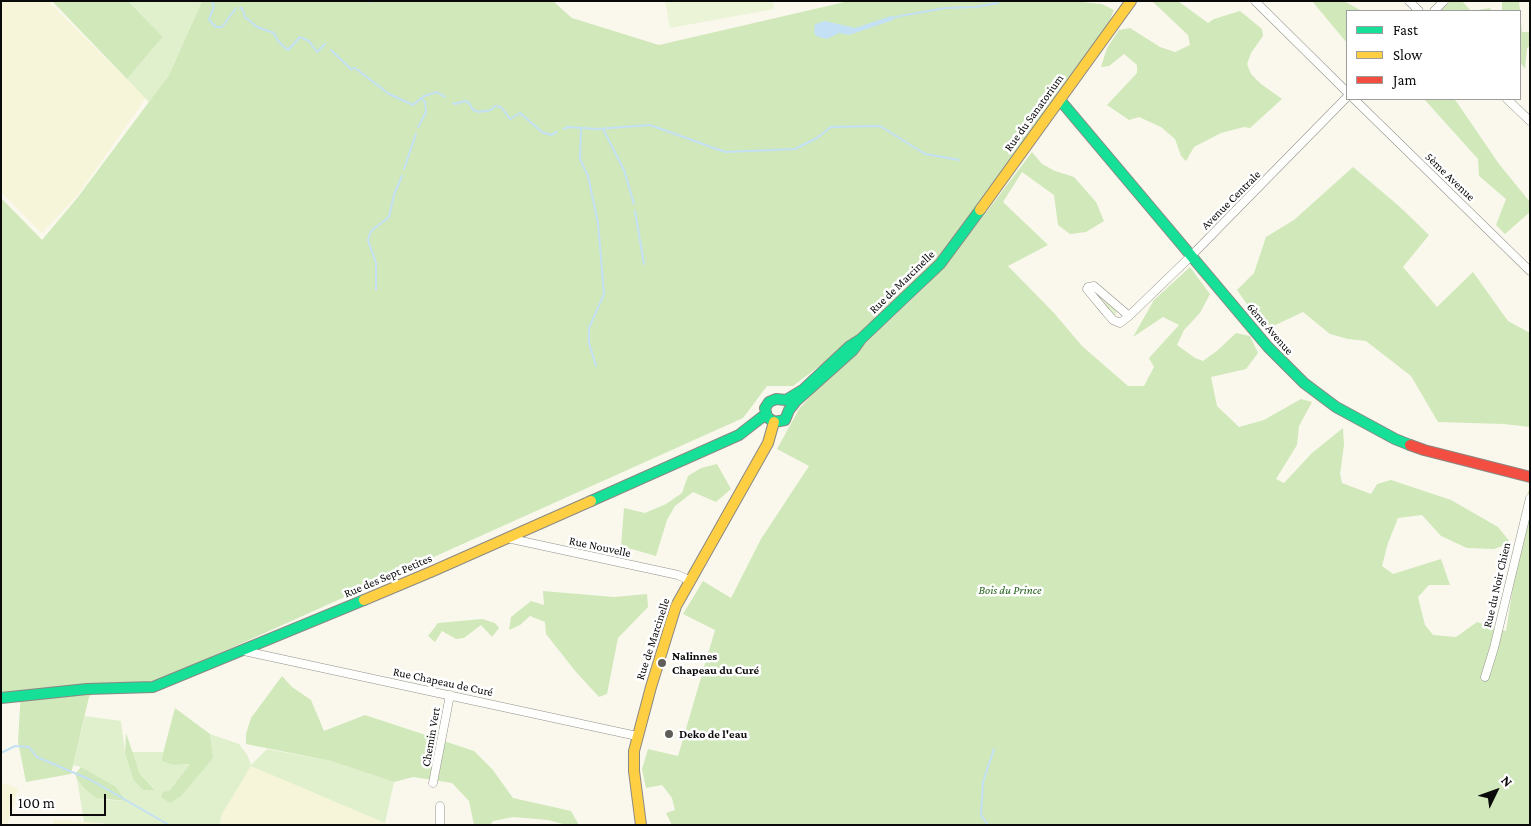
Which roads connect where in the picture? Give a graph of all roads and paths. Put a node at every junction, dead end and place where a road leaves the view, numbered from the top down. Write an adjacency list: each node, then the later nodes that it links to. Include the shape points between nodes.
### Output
1 (1131, 1): 9 (street, Rue du Sanatorium)
2 (1254, 1): 7 (street)
3 (1409, 1): 5 (street)
4 (1444, 1): 6 (street)
5 (1418, 10)
6 (1435, 10)
7 (1346, 91)
8 (1346, 98): 14 (street, Avenue Centrale)
9 (1060, 100): 13 (street, Rue du Sanatorium); 14 (street, 6ème Avenue)
10 (1355, 100): 15 (street, 5ème Avenue)
11 (1508, 100): 12 (street)
12 (1530, 121)
13 (958, 240): 17 (street, Rue de Marcinelle, via 937,266)
14 (1190, 257): 16 (street, Avenue Centrale); 20 (street, 6ème Avenue, via 1286,367 1336,407 1394,439 1424,450)
15 (1530, 271)
16 (1129, 316): 16 (street, via 1094,286 1088,286 1113,320 1120,323)
17 (786, 405): 18 (street, Rue de Marcinelle, via 776,399 769,402); 19 (street, Rue de Marcinelle, via 785,420)
18 (766, 414): 19 (street); 22 (street, Rue des Sept Petites, via 746,431 726,441)
19 (774, 422): 23 (street, Rue de Marcinelle, via 768,443)
20 (1530, 477)
21 (1530, 498): 25 (street, Rue du Noir Chien)
22 (506, 538): 23 (street, Rue Nouvelle); 24 (street, Rue des Sept Petites)
23 (689, 580): 28 (street, Rue de Marcinelle, via 676,603)
24 (244, 651): 26 (street, Rue Chapeau de Curé); 27 (street, Rue des Sept Petites, via 153,687 88,689)
25 (1485, 677)
26 (450, 695): 28 (street, Rue Chapeau de Curé); 29 (street, Chemin Vert)
27 (1, 698)
28 (637, 736): 32 (street, Rue de Marcinelle, via 633,764)
29 (433, 783)
30 (440, 806): 31 (street)
31 (440, 825)
32 (641, 825)

